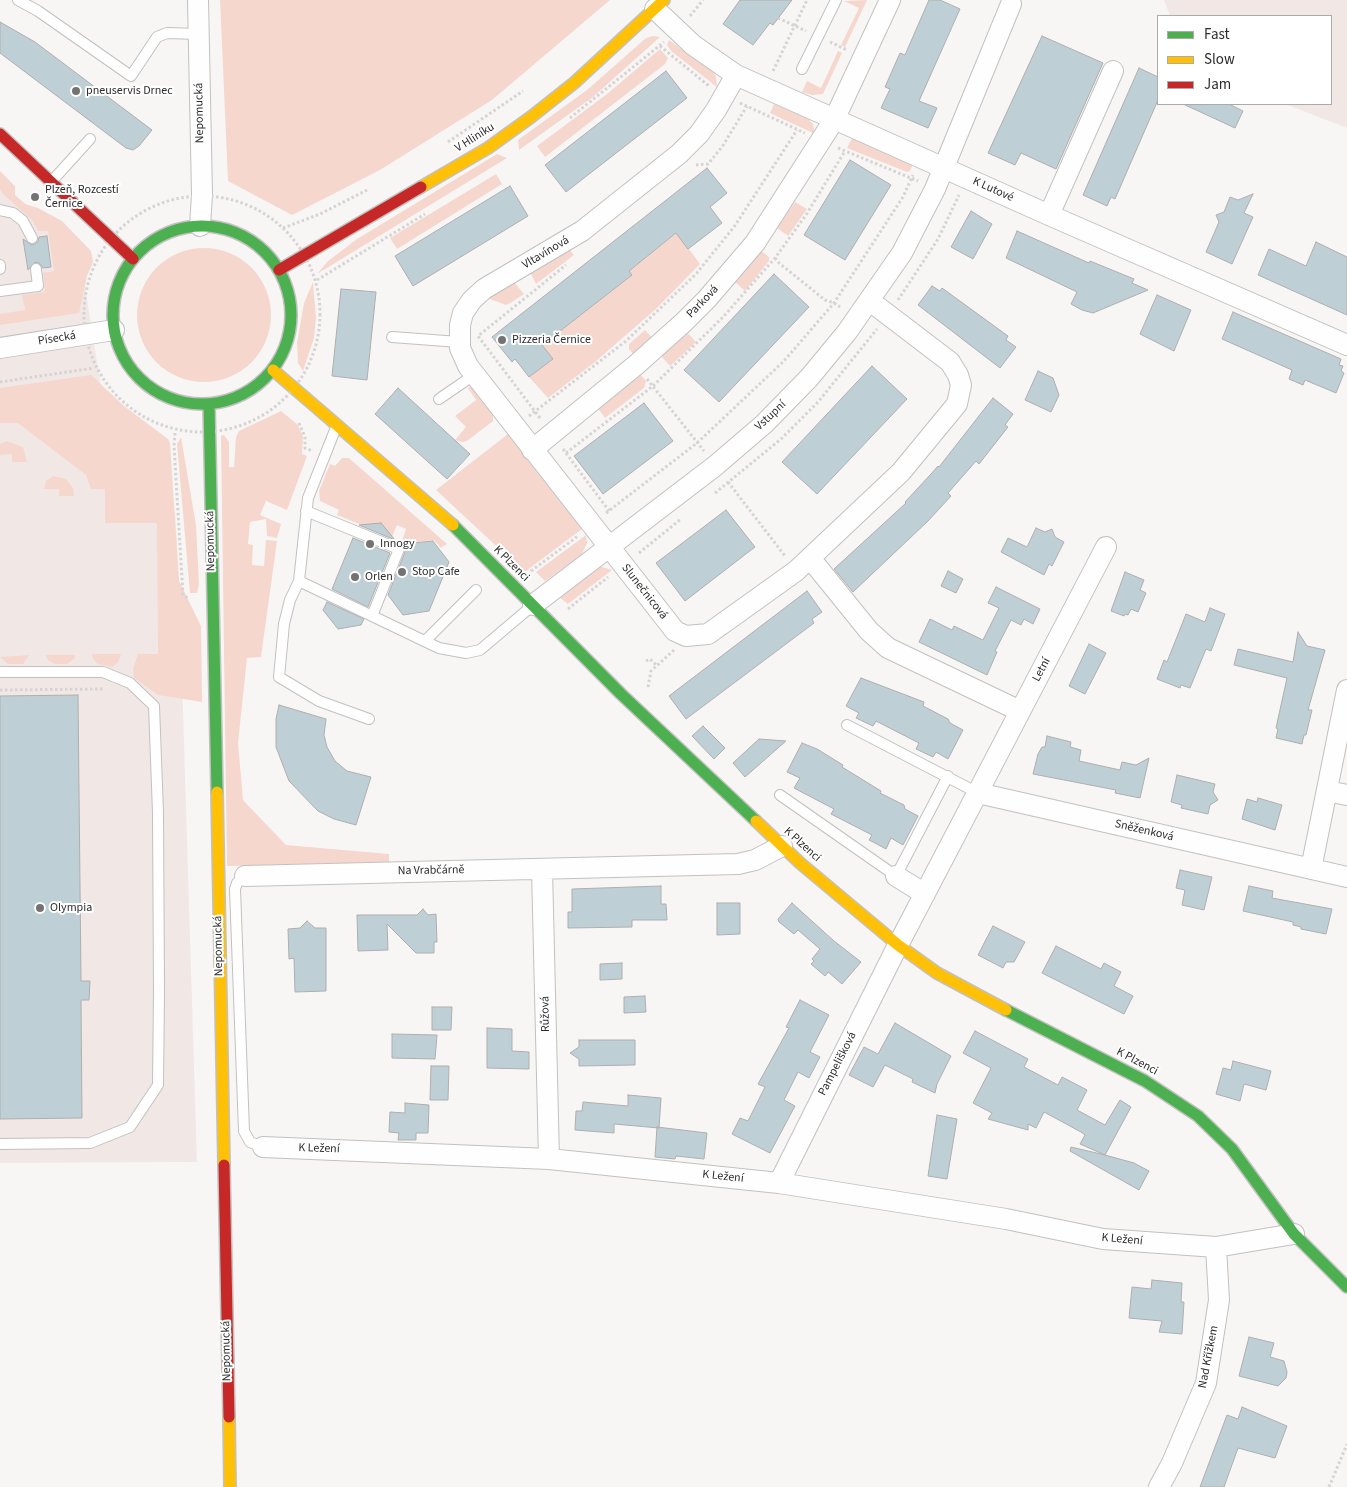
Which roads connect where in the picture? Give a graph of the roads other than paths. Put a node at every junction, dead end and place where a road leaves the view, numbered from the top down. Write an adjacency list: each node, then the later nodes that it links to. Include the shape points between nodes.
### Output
1 (18, 0): 7 (lane, via 131,76 157,38 167,33)
2 (198, 0): 7 (street, Nepomucká)
3 (836, 0): 8 (lane)
4 (890, 0): 11 (street, Parková)
5 (1011, 4): 14 (street, Vstupní)
6 (660, 5): 10 (street, K Lutové, via 693,45); 24 (street, V Hliníku, via 574,83 517,128)
7 (198, 34): 18 (street, Nepomucká)
8 (802, 69)
9 (1113, 71): 17 (street)
10 (736, 74): 11 (street, K Lutové); 29 (street, Vltavínová, via 699,134 679,154 582,231 484,289 472,300 462,319)
11 (834, 120): 14 (street, K Lutové); 37 (street, Parková, via 755,243 713,292 636,365)
12 (0, 134): 15 (street)
13 (90, 139): 15 (lane)
14 (944, 168): 17 (street, K Lutové); 26 (street, Vstupní, via 902,253)
15 (51, 182): 20 (street)
16 (0, 210): 19 (lane, via 13,213 23,221)
17 (1049, 215): 30 (street, K Lutové)
18 (200, 226): 20 (street, via 175,230 152,241); 24 (street, via 224,229 246,238)
19 (32, 238)
20 (134, 258): 27 (street, via 118,288)
21 (0, 265): 22 (lane)
22 (0, 269)
23 (36, 269): 25 (lane, via 38,286)
24 (279, 270): 32 (street, via 288,289 292,310 284,352)
25 (0, 291)
26 (870, 301): 39 (street, Vstupní, via 809,378 770,418 715,466); 41 (street, via 950,362 958,375 960,396 950,414 901,472)
27 (114, 330): 31 (street, Písecká); 35 (street, via 122,355 137,376 158,393 182,402)
28 (392, 337): 29 (lane)
29 (459, 342): 33 (street, Vltavínová)
30 (1347, 345)
31 (0, 348)
32 (273, 370): 35 (street, via 256,388 233,399); 36 (street, K Plzenci)
33 (474, 374): 34 (lane); 37 (street, Vltavínová)
34 (439, 399)
35 (209, 404): 66 (street, Nepomucká)
36 (337, 424): 38 (lane); 44 (street, K Plzenci, via 439,511)
37 (532, 450): 39 (street, Slunečnicová)
38 (306, 511): 42 (lane); 45 (lane, via 399,549)
39 (608, 547): 41 (street, Slunečnicová, via 666,622 686,636 708,634); 44 (street, Vstupní)
40 (1106, 547): 49 (street, Letní)
41 (810, 558): 49 (street, via 869,631 888,648)
42 (299, 581): 45 (lane); 50 (lane, via 284,624 279,677 319,701)
43 (476, 590): 46 (lane)
44 (533, 605): 46 (lane, via 480,650 452,651); 57 (street, K Plzenci, via 643,715)
45 (372, 616): 46 (lane)
46 (425, 641)
47 (0, 672): 67 (lane, via 103,672 137,689 154,706 158,825 158,1085 130,1128 90,1144)
48 (1347, 690): 53 (street)
49 (1020, 711): 54 (street, Letní)
50 (369, 719)
51 (847, 725): 52 (lane)
52 (948, 776): 54 (lane); 61 (lane)
53 (1327, 791): 56 (street); 59 (street)
54 (978, 793): 59 (street, Sněženková); 63 (street, Letní)
55 (780, 795): 61 (lane)
56 (1347, 795)
57 (782, 846): 58 (street, Na Vrabčárně, via 755,860 738,864); 64 (street, K Plzenci)
58 (542, 869): 60 (street, Na Vrabčárně); 69 (street, Růžová)
59 (1311, 869): 62 (street, Sněženková)
60 (245, 876): 65 (lane, Na Vrabčárně, via 235,889)
61 (896, 876): 63 (street)
62 (1347, 877)
63 (925, 894): 64 (street, Letní)
64 (898, 945): 70 (street, Pampelišková); 71 (street, K Plzenci, via 969,991 1174,1098 1232,1149)
65 (242, 1041): 66 (lane); 68 (lane, K Ležení, via 244,1131 250,1142)
66 (221, 1043): 74 (street, Nepomucká)
67 (0, 1144)
68 (263, 1147): 69 (street, K Ležení)
69 (549, 1159): 70 (street, K Ležení)
70 (779, 1183): 72 (street, K Ležení, via 1006,1219 1103,1239)
71 (1294, 1234): 72 (street, K Ležení); 73 (street, K Plzenci)
72 (1216, 1247): 75 (street, Nad Křížkem, via 1219,1300 1206,1383)
73 (1347, 1286)
74 (230, 1487)
75 (1159, 1487)

